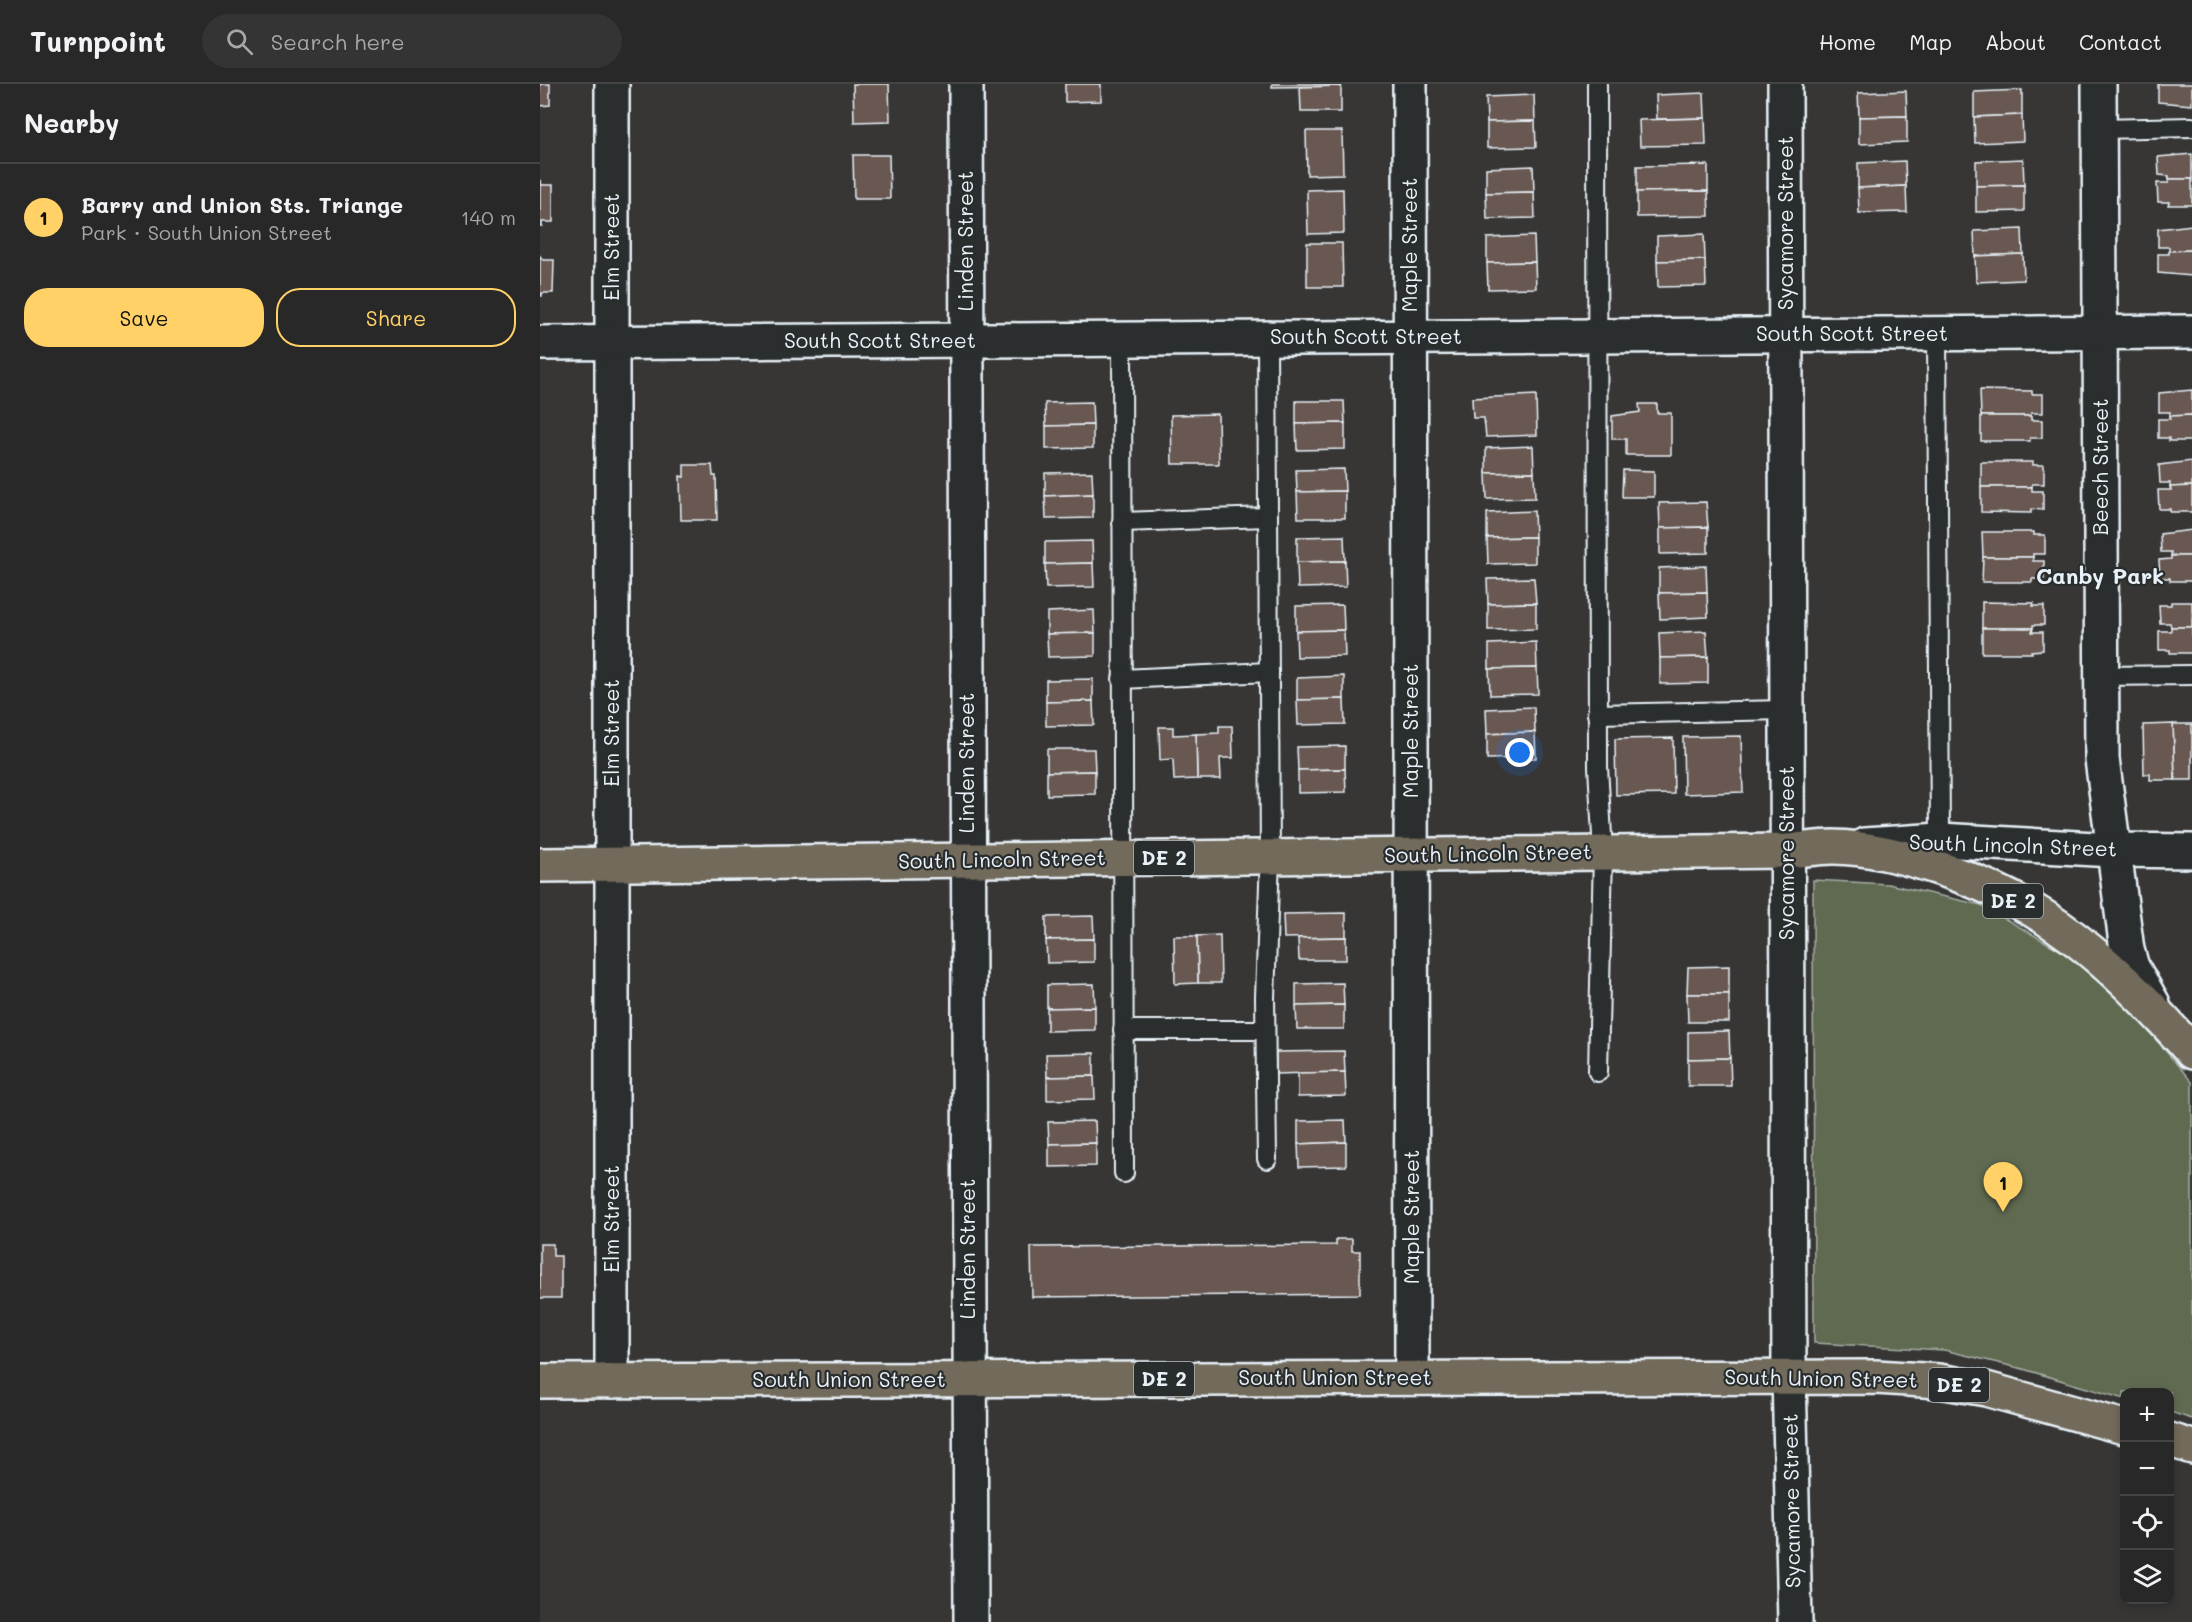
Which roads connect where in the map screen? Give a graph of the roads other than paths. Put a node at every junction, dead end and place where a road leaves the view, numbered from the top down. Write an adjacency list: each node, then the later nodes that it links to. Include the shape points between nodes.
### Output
1 (612, 84): 19 (street, Elm Street)
2 (966, 84): 17 (street, Linden Street)
3 (1410, 84): 14 (street, Maple Street)
4 (1597, 84): 13 (lane)
5 (1785, 84): 11 (street, Sycamore Street)
6 (2099, 84): 8 (street, Beech Street)
7 (2192, 127): 8 (lane)
8 (2099, 129): 10 (street, Beech Street)
9 (2192, 332): 10 (street, South Scott Street)
10 (2100, 333): 12 (street, South Scott Street); 24 (street, Beech Street)
11 (1786, 334): 12 (street, South Scott Street); 13 (street, South Scott Street); 26 (street, Sycamore Street)
12 (1937, 334): 28 (lane)
13 (1597, 336): 14 (street, South Scott Street); 27 (lane)
14 (1410, 337): 15 (street, South Scott Street); 34 (street, Maple Street)
15 (1267, 338): 16 (street, South Scott Street); 20 (lane)
16 (1122, 339): 17 (street, South Scott Street); 21 (lane)
17 (967, 340): 19 (street, South Scott Street); 37 (street, Linden Street)
18 (540, 343): 19 (street, South Scott Street)
19 (612, 343): 38 (street, Elm Street)
20 (1268, 517): 21 (lane); 22 (lane)
21 (1122, 522): 25 (lane)
22 (1269, 672): 25 (lane); 35 (lane)
23 (2192, 675): 24 (lane)
24 (2101, 676): 30 (street, Beech Street, via 2102,759)
25 (1122, 679): 36 (lane)
26 (1787, 710): 27 (lane); 31 (street, Sycamore Street)
27 (1597, 714): 33 (lane)
28 (1940, 840): 29 (street, South Lincoln Street); 30 (street, South Lincoln Street)
29 (1833, 847): 31 (main road, DE 2); 40 (main road, DE 2, via 1918,862 1986,888 2043,916 2095,955)
30 (2113, 850): 32 (street, South Lincoln Street); 40 (street, Beech Street, via 2127,950 2146,994)
31 (1787, 851): 33 (main road, South Lincoln Street / DE 2); 47 (street, Sycamore Street)
32 (2192, 851)
33 (1603, 853): 34 (main road, South Lincoln Street / DE 2); 44 (lane)
34 (1411, 855): 35 (main road, South Lincoln Street / DE 2); 48 (street, Maple Street)
35 (1270, 857): 36 (main road, South Lincoln Street / DE 2); 42 (lane)
36 (1121, 859): 37 (main road, South Lincoln Street / DE 2); 41 (lane)
37 (968, 861): 38 (main road, South Lincoln Street / DE 2); 49 (street, Linden Street)
38 (612, 864): 39 (main road, South Lincoln Street / DE 2); 50 (street, Elm Street)
39 (540, 865)
40 (2167, 1023): 43 (main road, DE 2)
41 (1123, 1030): 42 (lane); 46 (lane)
42 (1265, 1030): 45 (lane)
43 (2192, 1052)
44 (1598, 1072)
45 (1267, 1159)
46 (1124, 1173)
47 (1789, 1376): 48 (main road, South Union Street / DE 2); 52 (main road, South Union Street / DE 2, via 1939,1382 2005,1394); 56 (street, Sycamore Street)
48 (1412, 1378): 49 (main road, South Union Street / DE 2)
49 (968, 1380): 50 (main road, South Union Street / DE 2); 55 (street, Linden Street)
50 (612, 1381): 51 (main road, South Union Street / DE 2)
51 (540, 1382)
52 (2120, 1426)
53 (2174, 1442): 54 (main road)
54 (2192, 1447)
55 (971, 1622)
56 (1795, 1622)

